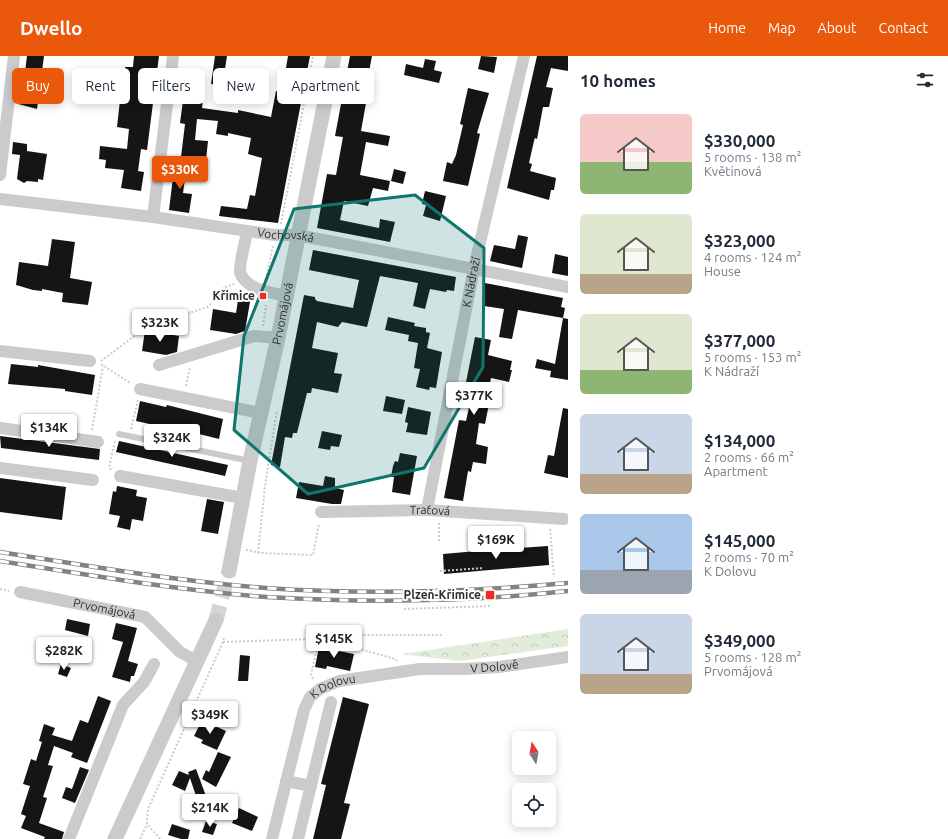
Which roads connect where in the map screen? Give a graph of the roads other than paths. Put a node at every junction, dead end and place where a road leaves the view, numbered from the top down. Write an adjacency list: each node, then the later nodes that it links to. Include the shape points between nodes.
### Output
1 (14, 56): 5 (street)
2 (173, 56): 7 (street)
3 (334, 56): 9 (street, Prvomájová)
4 (524, 56): 10 (street, K Nádraží)
5 (0, 175)
6 (0, 199): 7 (street, Vochovská)
7 (153, 217): 8 (street, Vochovská)
8 (247, 231): 9 (street, Vochovská); 12 (street, via 240,271 244,280 264,291)
9 (297, 235): 10 (street, Vochovská); 12 (street, Prvomájová)
10 (474, 268): 11 (street, Vochovská); 27 (street, K Nádraží)
11 (568, 287)
12 (286, 296): 13 (street, Prvomájová)
13 (278, 338): 16 (street, via 254,336); 18 (street, Prvomájová)
14 (0, 351): 15 (street)
15 (90, 361)
16 (159, 365)
17 (140, 389): 18 (street)
18 (261, 413): 22 (street, Prvomájová)
19 (0, 428): 21 (street)
20 (120, 434): 22 (lane)
21 (94, 441)
22 (250, 461): 26 (street, Prvomájová)
23 (0, 468): 25 (street)
24 (120, 476): 26 (street)
25 (93, 480)
26 (243, 498): 30 (street, Prvomájová)
27 (427, 510): 28 (street, Traťová); 29 (street, Traťová)
28 (321, 512)
29 (567, 518)
30 (229, 571)
31 (20, 592): 34 (street, Prvomájová, via 144,617 180,652)
32 (216, 620): 34 (street)
33 (568, 657): 36 (street, V Dolově, via 464,669)
34 (197, 661): 41 (street)
35 (154, 664): 40 (street, via 144,682 123,705)
36 (420, 669): 38 (street, K Dolovu, via 339,681 320,689 310,698 304,710)
37 (330, 702): 39 (street, K Dolovu)
38 (286, 781): 39 (street); 42 (street, K Dolovu)
39 (311, 786): 43 (street, K Dolovu)
40 (69, 839)
41 (115, 839)
42 (272, 839)
43 (298, 839)

